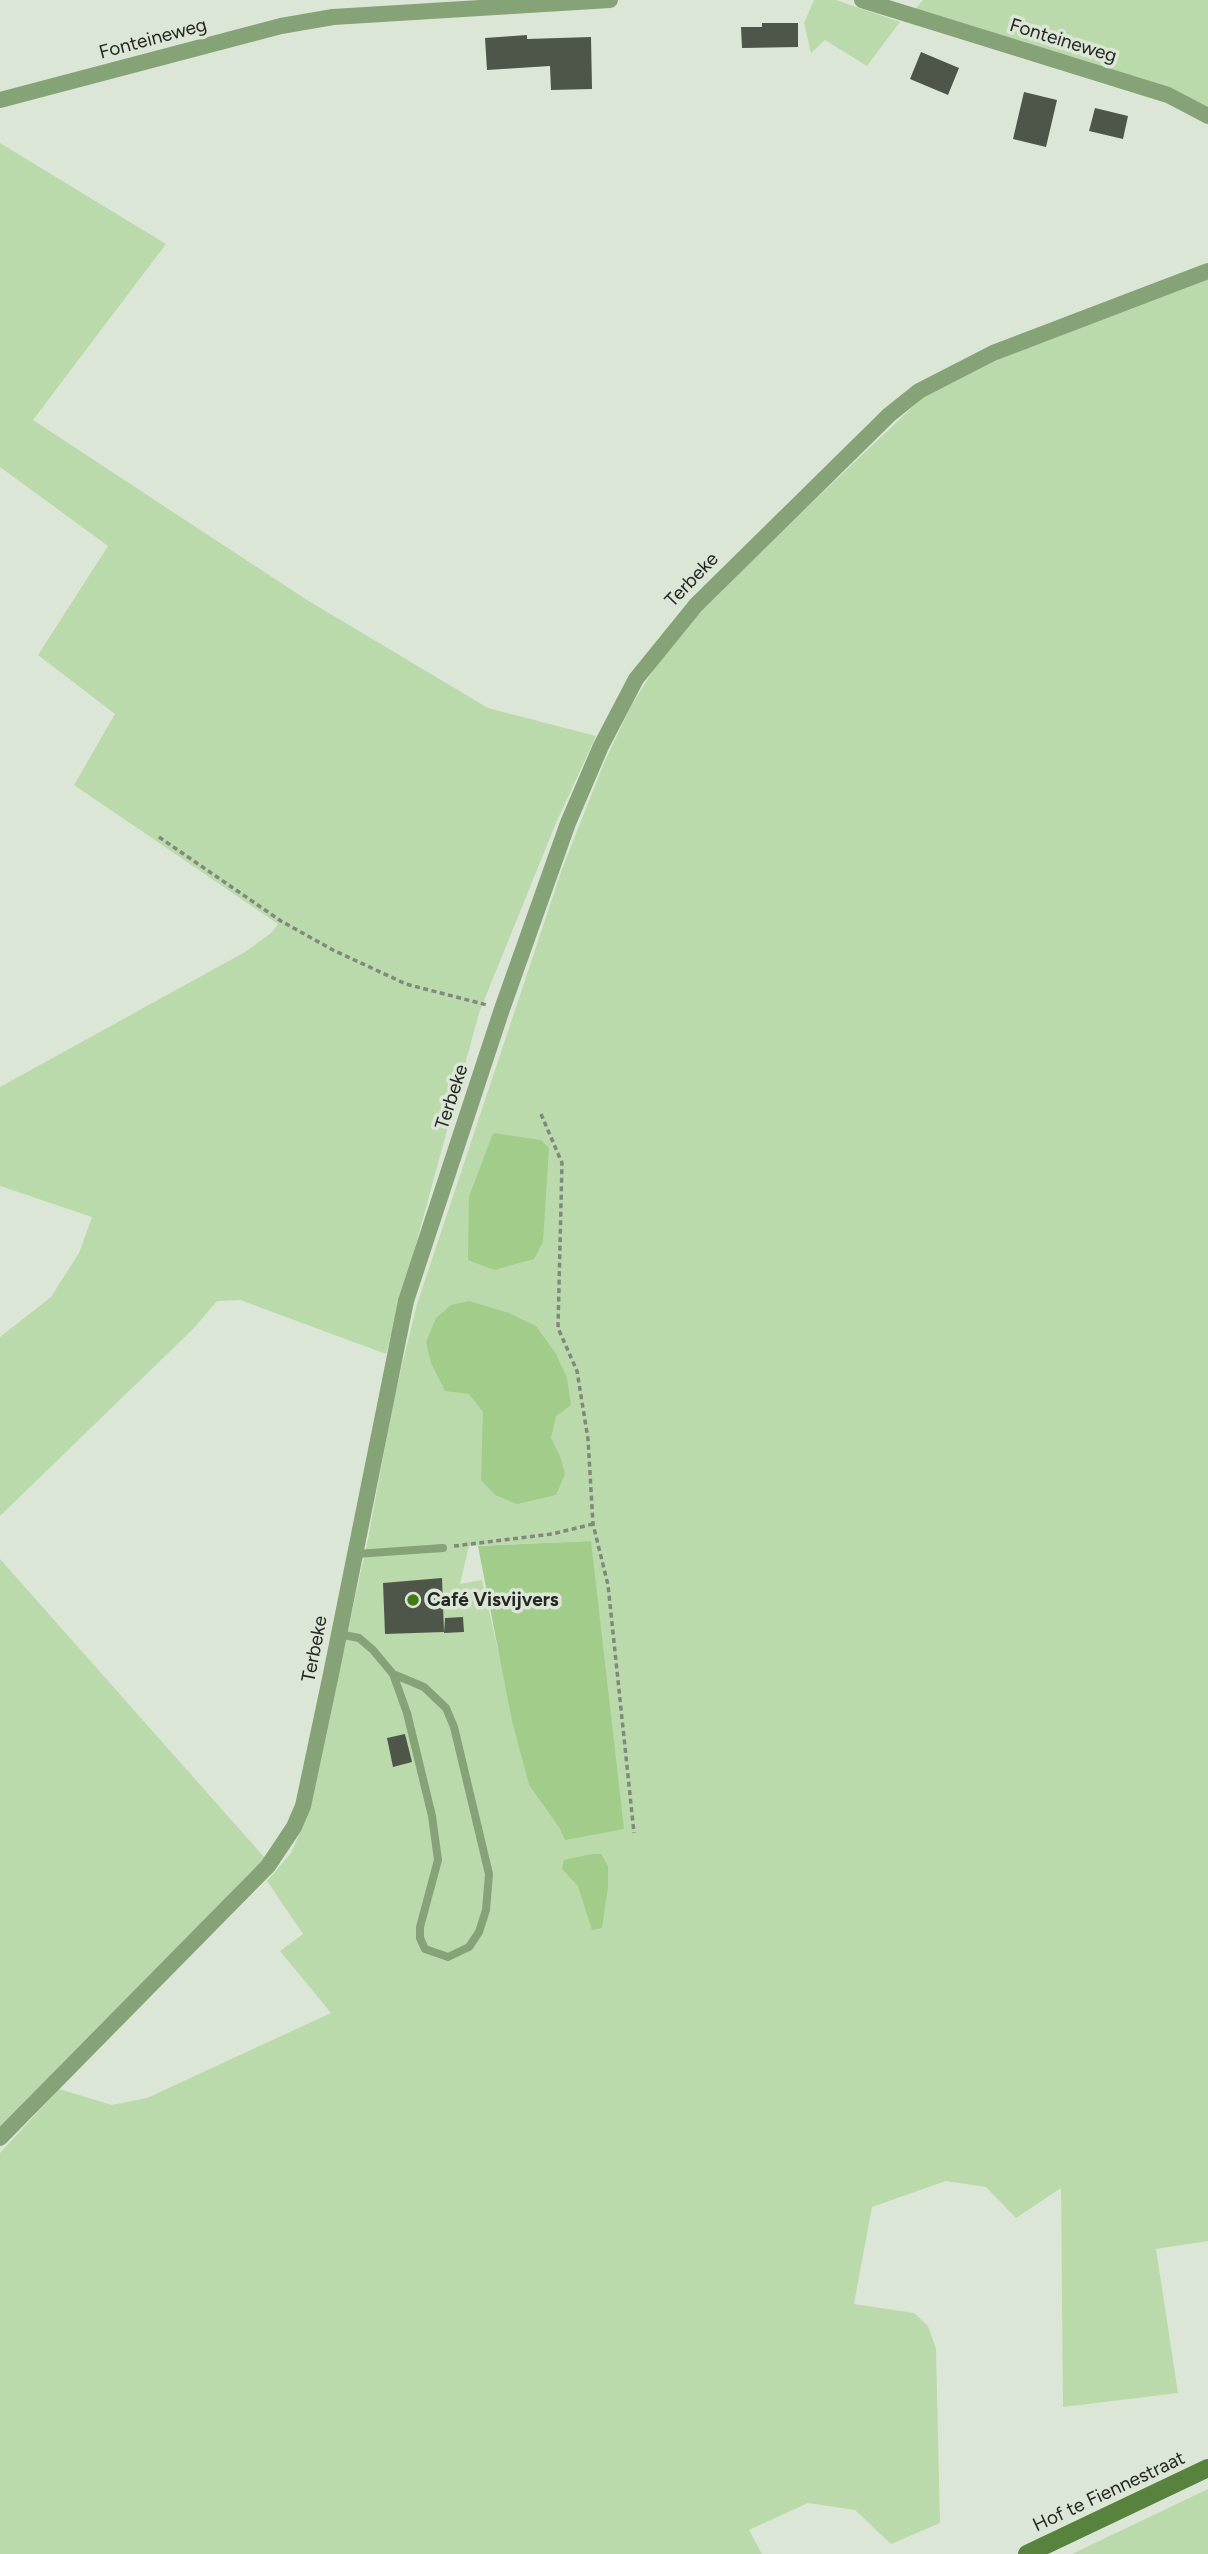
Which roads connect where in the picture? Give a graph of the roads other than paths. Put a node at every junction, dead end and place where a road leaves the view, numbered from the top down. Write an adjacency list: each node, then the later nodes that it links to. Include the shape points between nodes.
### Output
1 (611, 0): 3 (street, Fonteineweg, via 334,17 281,26)
2 (862, 0): 4 (street, Fonteineweg, via 1168,95)
3 (0, 100)
4 (1208, 117)
5 (1208, 271): 7 (street, Terbeke, via 993,353 919,391 696,605 636,679 568,823 406,1301)
6 (443, 1548): 7 (lane)
7 (356, 1554): 8 (street, Terbeke)
8 (339, 1634): 9 (lane, via 359,1638); 10 (street, Terbeke, via 303,1806 279,1853)
9 (393, 1674): 9 (lane, via 407,1713 437,1844 435,1878 420,1938 425,1948 448,1957 469,1947 479,1932 489,1874 446,1708 424,1687)
10 (0, 2138)
11 (1208, 2468): 12 (street, Hof te Fiennestraat)
12 (1027, 2554)

